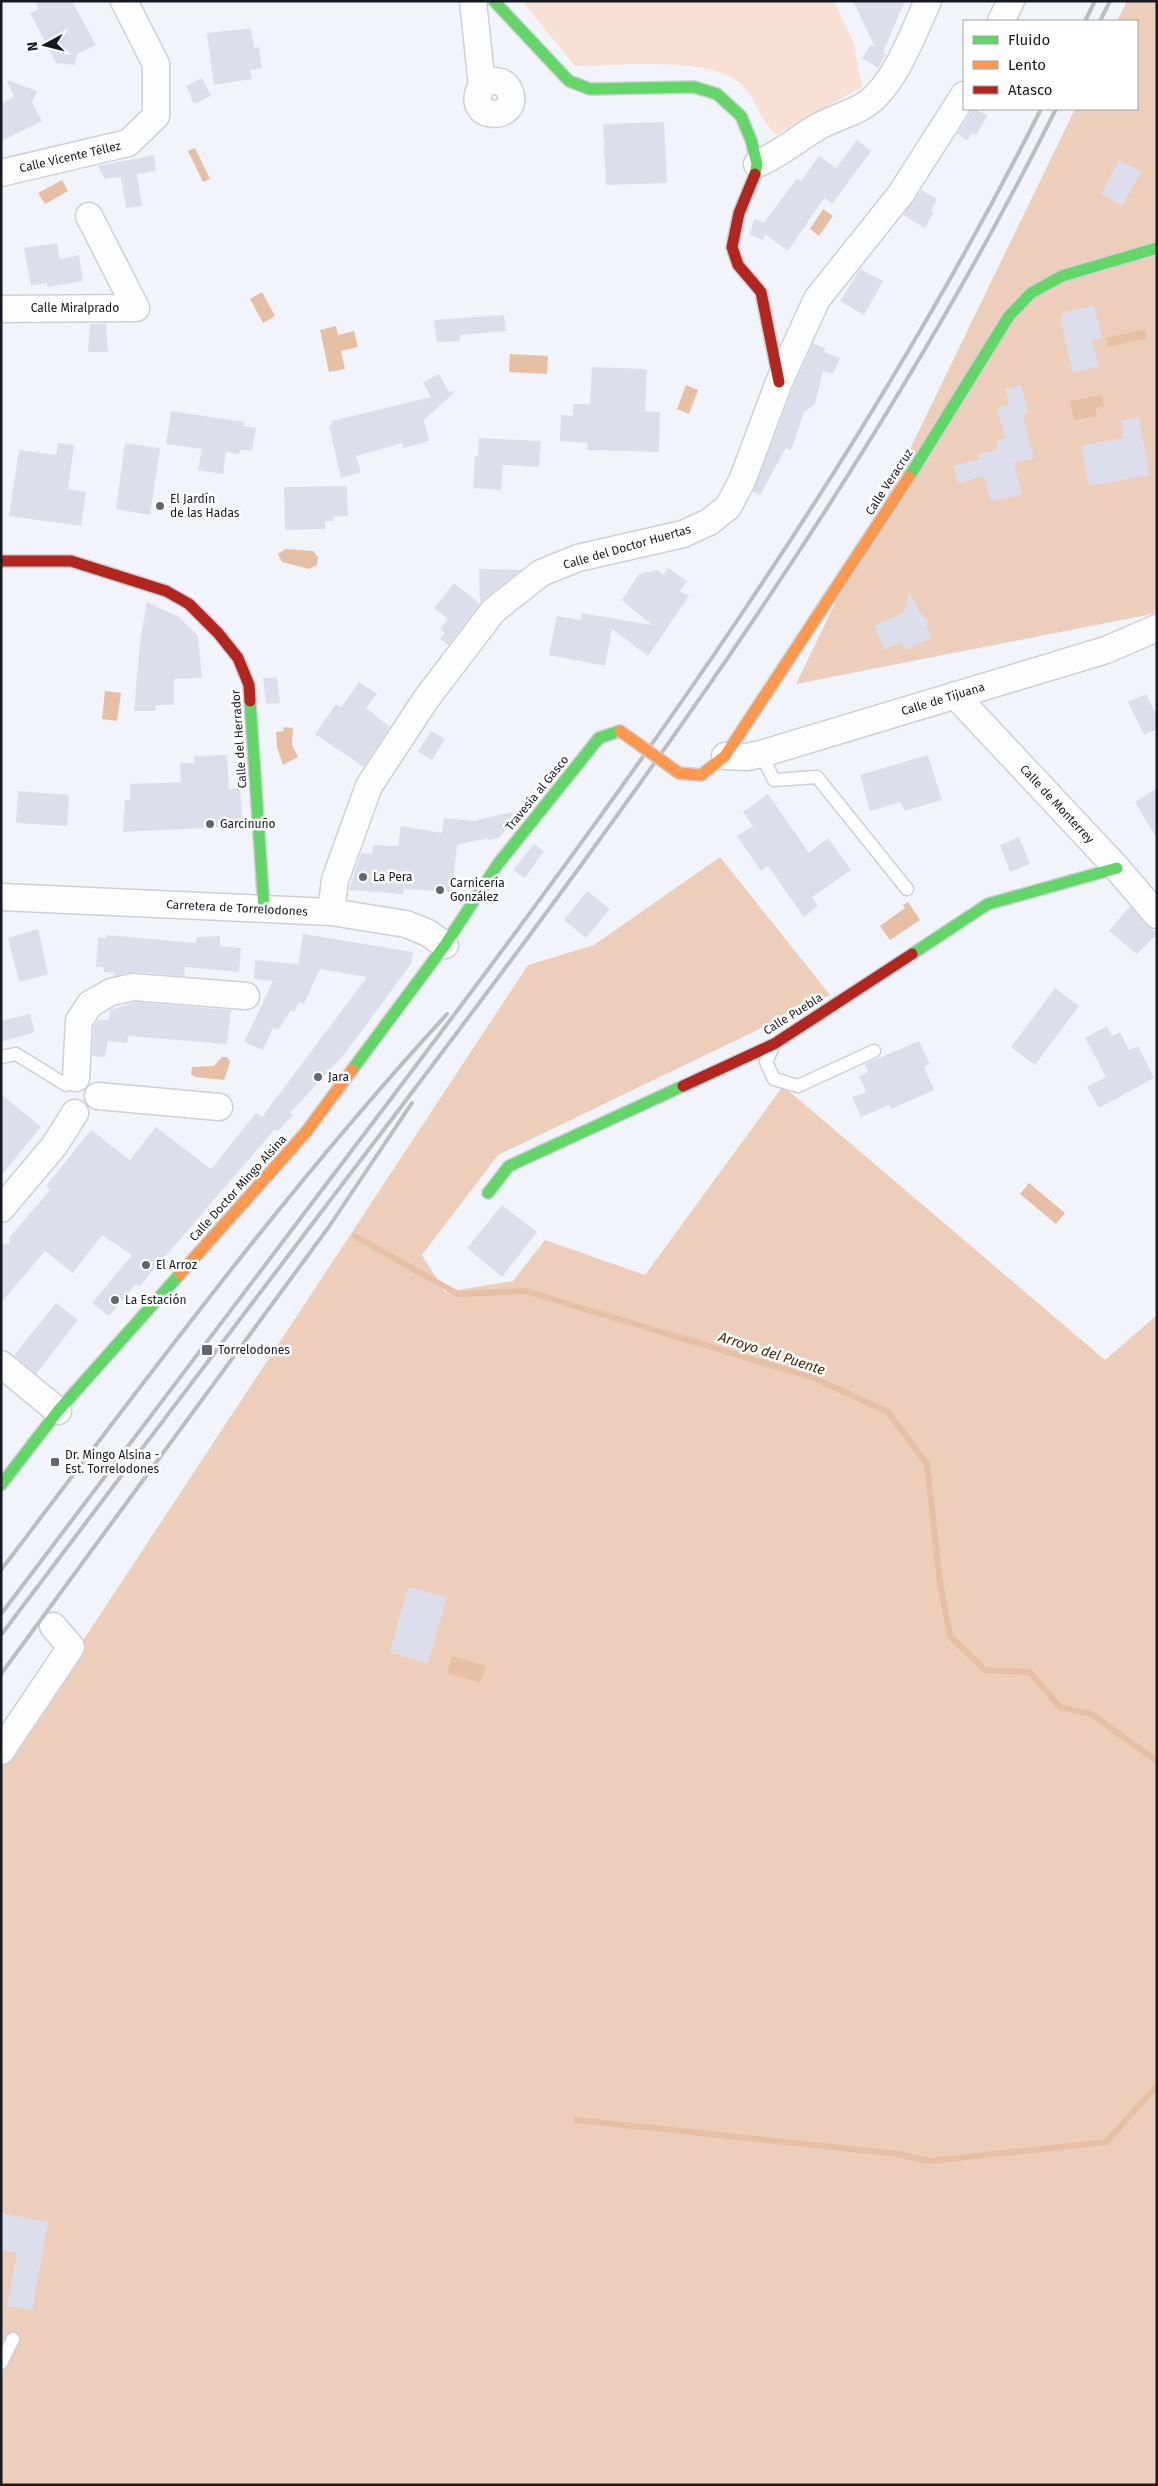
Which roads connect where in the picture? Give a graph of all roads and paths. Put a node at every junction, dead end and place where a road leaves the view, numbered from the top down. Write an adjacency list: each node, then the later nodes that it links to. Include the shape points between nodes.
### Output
1 (124, 1): 12 (street, Calle Vicente Téllez, via 156,64 156,116 128,143)
2 (473, 1): 8 (street)
3 (494, 1): 7 (street)
4 (928, 1): 11 (street, via 882,91 867,104 818,127 772,158)
5 (1011, 1): 6 (street)
6 (1002, 20)
7 (512, 21): 8 (street, via 491,23); 11 (street, via 569,81 590,89 694,86 717,94 741,116)
8 (476, 30): 9 (street)
9 (482, 85)
10 (963, 97): 16 (street, Calle del Doctor Huertas, via 900,195 817,299)
11 (757, 164): 16 (street, via 752,185 738,213 732,247 738,265 762,292)
12 (1, 173)
13 (89, 216): 15 (street, Calle Miralprado, via 136,308)
14 (1157, 248): 21 (street, Calle Veracruz, via 1062,276 1031,293 1009,316 917,466)
15 (1, 309)
16 (779, 382): 27 (street, Calle del Doctor Huertas, via 742,481 728,507 709,522 683,534 578,558 541,573 492,611 426,698 369,786 334,880)
17 (1, 560): 26 (street, Calle del Herrador, via 71,561 166,591 189,604 238,658 249,685)
18 (1157, 628): 19 (street, Calle de Tijuana, via 1106,650)
19 (955, 696): 20 (street, Calle de Tijuana); 23 (street, Calle de Monterrey)
20 (761, 754): 21 (street, Calle de Tijuana); 24 (lane, via 774,780 817,777)
21 (726, 756): 22 (street, Calle Veracruz, via 700,775)
22 (680, 773): 29 (street, Travesía al Gasco, bridge, via 620,731 599,738 498,864)
23 (1117, 868): 28 (street, Calle de Monterrey); 31 (street, Calle Puebla, via 988,904)
24 (907, 889)
25 (8, 900): 26 (street, Carretera de Torrelodones)
26 (264, 908): 27 (street, Carretera de Torrelodones)
27 (331, 912): 29 (street, Carretera de Torrelodones, via 406,924 428,933)
28 (1157, 915)
29 (445, 945): 41 (street, Calle Doctor Mingo Alsina, via 306,1132)
30 (246, 996): 34 (street, via 133,987 111,992 90,1004 79,1021)
31 (774, 1044): 32 (lane, via 766,1062 774,1079 798,1086); 38 (street, Calle Puebla, via 509,1166)
32 (874, 1051)
33 (1, 1057): 34 (lane, via 16,1054)
34 (71, 1082): 35 (street, via 92,1082); 37 (street, via 63,1093 63,1102)
35 (98, 1096): 36 (street); 37 (street, via 94,1108)
36 (220, 1107)
37 (75, 1113): 39 (street, via 54,1146)
38 (488, 1193)
39 (1, 1209)
40 (1, 1364): 41 (street)
41 (58, 1411): 42 (street, Calle Doctor Mingo Alsina)
42 (1, 1484)
43 (53, 1626): 44 (street, via 70,1648)
44 (1, 1751)
45 (14, 2339): 46 (lane)
46 (1, 2363)

